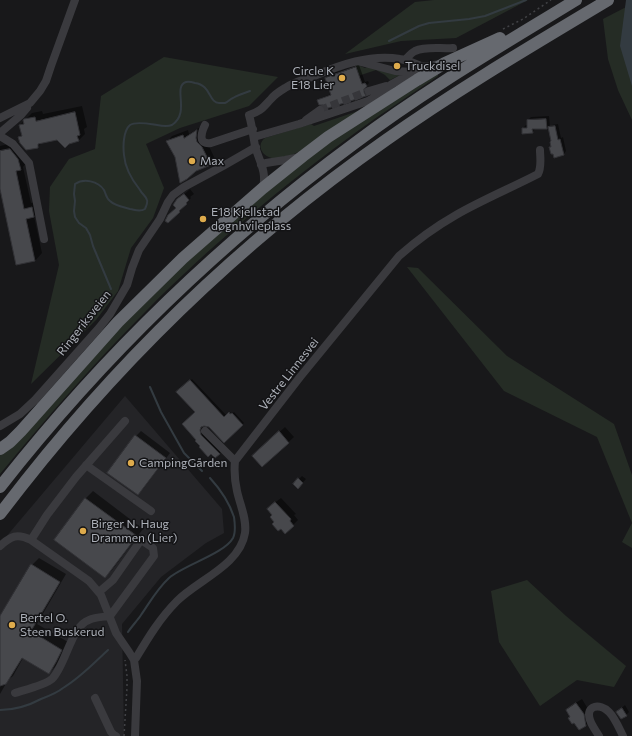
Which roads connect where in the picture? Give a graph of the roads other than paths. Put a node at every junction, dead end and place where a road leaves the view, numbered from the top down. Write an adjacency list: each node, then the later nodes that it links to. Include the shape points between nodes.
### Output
1 (75, 0): 13 (street, via 46,81)
2 (576, 0): 4 (highway)
3 (608, 0): 35 (highway, via 490,71 359,159 245,251 122,370 54,446)
4 (532, 27): 8 (highway, via 504,36); 33 (highway, via 372,130 235,238 106,363)
5 (453, 48): 6 (street, via 420,50)
6 (405, 60): 7 (street, via 384,58); 9 (street)
7 (359, 61): 10 (street, via 395,71); 19 (street, via 335,67 285,88 257,113 249,115)
8 (445, 63): 9 (street); 23 (highway, via 328,137)
9 (423, 66): 10 (street)
10 (413, 72): 11 (street)
11 (392, 84): 12 (street); 16 (street, via 375,98)
12 (368, 91)
13 (30, 103): 15 (street); 18 (street, via 21,115)
14 (320, 110): 16 (street)
15 (0, 118)
16 (299, 124): 19 (street)
17 (206, 125): 19 (street, via 201,138 207,144)
18 (0, 133)
19 (253, 133): 21 (street)
20 (0, 136): 26 (street, via 13,144 29,163)
21 (256, 147): 24 (street); 28 (street, Ringeriksveien, via 177,191 171,197 139,250 127,285 110,314 35,400 20,414)
22 (540, 150): 31 (street, Vestre Linnesvei, via 538,174 455,215 399,256)
23 (303, 156): 24 (street); 25 (highway)
24 (262, 165): 25 (street, via 265,178)
25 (263, 188): 30 (highway, via 146,294 110,330 21,431)
26 (44, 239)
27 (125, 421): 32 (street)
28 (0, 426)
29 (205, 431): 31 (street)
30 (0, 449)
31 (235, 461): 40 (street, via 237,490 245,525 240,547 227,563 178,600 165,614 136,658)
32 (86, 465): 34 (street); 36 (street, via 66,488)
33 (0, 488)
34 (151, 511)
35 (0, 514)
36 (31, 540): 37 (street, via 25,536 17,536); 38 (street, via 89,581)
37 (0, 546)
38 (99, 592): 39 (street); 39 (street, via 113,580 141,540 153,548 154,556)
39 (110, 616): 40 (street, via 116,633); 41 (street, via 87,620 81,625 51,680)
40 (132, 657): 44 (street, via 137,681)
41 (15, 692)
42 (95, 698): 43 (street, via 111,732)
43 (116, 736)
44 (135, 736)
45 (599, 736): 46 (street, via 589,718 589,712 594,706 601,706 610,712)
46 (623, 736)

